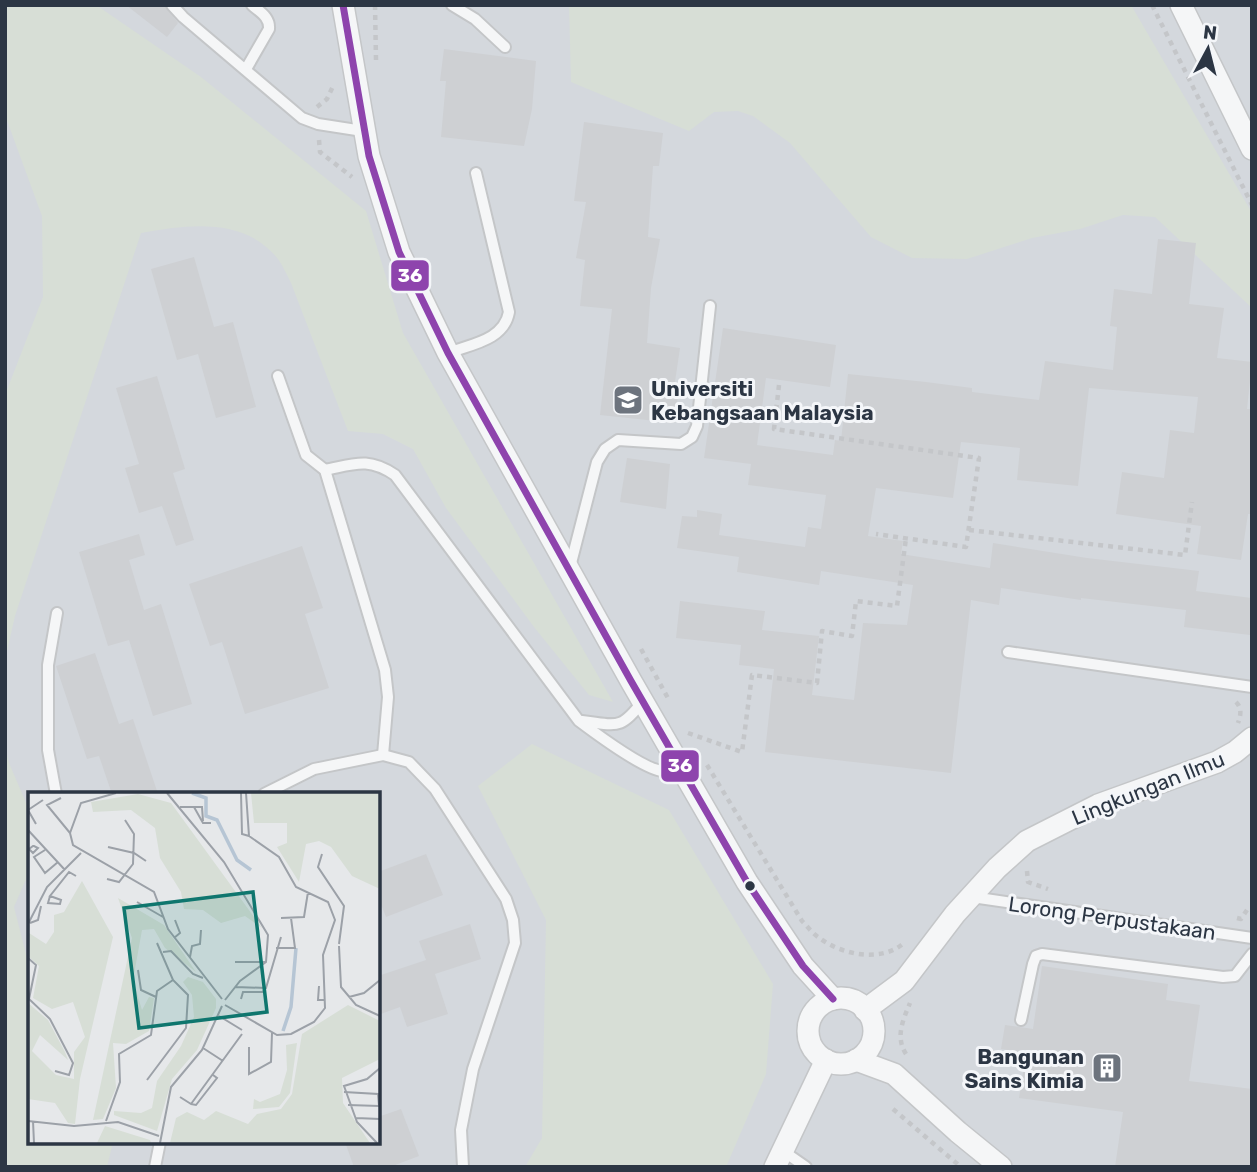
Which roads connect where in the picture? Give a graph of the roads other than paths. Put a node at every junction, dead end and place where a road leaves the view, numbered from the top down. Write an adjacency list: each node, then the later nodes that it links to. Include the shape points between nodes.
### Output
1 (172, 5): 7 (lane)
2 (251, 5): 7 (lane, via 270,23)
3 (343, 5): 8 (street)
4 (452, 5): 6 (lane)
5 (1181, 5): 9 (street)
6 (505, 47)
7 (246, 69): 8 (lane, via 310,122)
8 (363, 131): 12 (street, via 399,252)
9 (1252, 149)
10 (475, 173): 12 (lane, via 509,312 498,334)
11 (710, 306): 15 (lane, via 692,437 681,444 618,440 605,449 597,462)
12 (448, 353): 15 (street)
13 (278, 376): 14 (lane, via 306,455)
14 (325, 470): 20 (lane, via 363,463 380,465 395,475); 22 (lane, via 385,670 388,697)
15 (569, 570): 19 (street)
16 (57, 613): 24 (lane, via 48,665 48,750)
17 (1008, 652): 18 (lane)
18 (1252, 687)
19 (643, 701): 20 (lane, via 625,723); 23 (street)
20 (579, 721): 23 (lane, via 652,767 664,771)
21 (1244, 732): 26 (street, Lingkungan Ilmu, via 1235,752 1217,762 1098,805 1027,841)
22 (383, 755): 25 (lane, via 314,769); 37 (lane, via 409,762 435,789 506,899 513,920 515,943 473,1069 461,1130)
23 (679, 765): 29 (street, via 747,882 803,966)
24 (56, 792)
25 (268, 792)
26 (972, 897): 27 (lane, Lorong Perpustakaan); 30 (street, Lingkungan Ilmu, via 904,981)
27 (1252, 938)
28 (1252, 954): 31 (lane, via 1235,976 1042,954 1033,964)
29 (833, 999): 30 (street, via 850,1000); 32 (street, via 822,1004 809,1022 811,1044)
30 (865, 1010): 33 (street, via 873,1037)
31 (1021, 1020)
32 (826, 1060): 33 (street); 35 (street)
33 (856, 1060): 39 (street, via 894,1074)
34 (160, 1144): 36 (lane)
35 (779, 1159): 38 (lane)
36 (155, 1167)
37 (463, 1167)
38 (806, 1167)
39 (1001, 1167)

